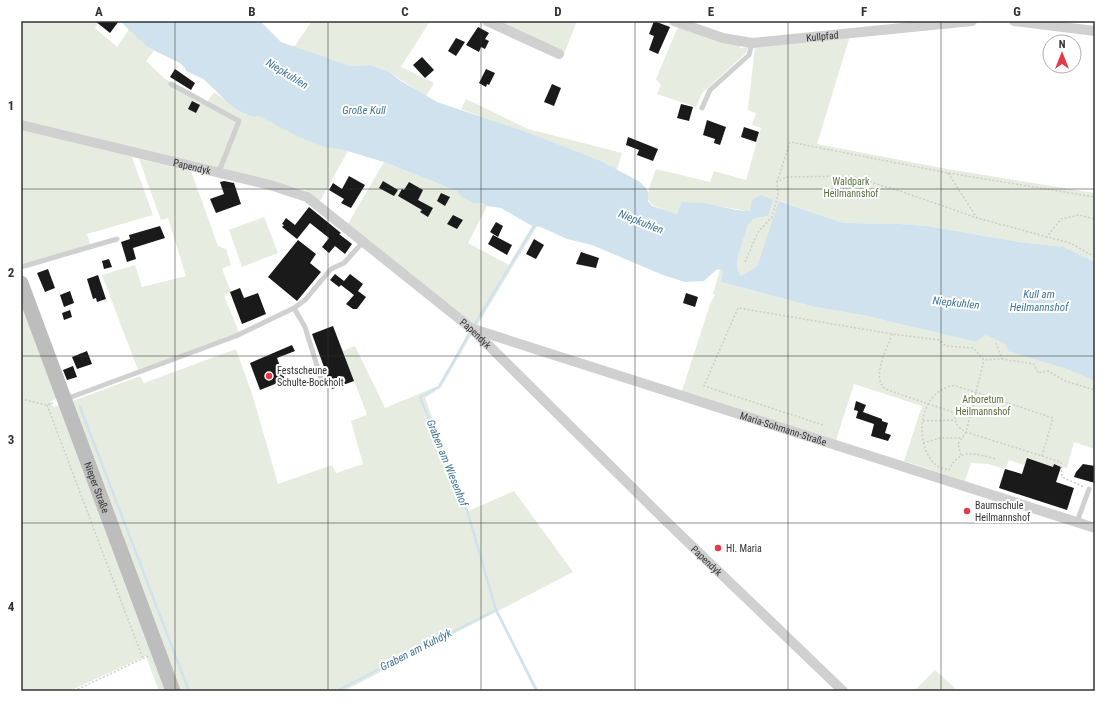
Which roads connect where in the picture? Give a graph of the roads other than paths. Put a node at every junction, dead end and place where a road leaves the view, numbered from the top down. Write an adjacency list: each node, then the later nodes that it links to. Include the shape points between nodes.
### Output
1 (489, 21): 7 (street)
2 (674, 21): 6 (street, Kullpfad, via 723,38)
3 (972, 21): 6 (street, Kullpfad)
4 (1014, 21): 5 (street)
5 (1095, 31)
6 (752, 43): 9 (lane, via 749,55 710,90)
7 (559, 54)
8 (171, 84): 11 (lane, via 239,121)
9 (702, 108)
10 (21, 125): 11 (street, Papendyk)
11 (218, 174): 13 (street, Papendyk, via 270,185 307,197)
12 (117, 240): 14 (lane)
13 (364, 241): 16 (lane, via 344,263 331,269 305,300); 17 (street, Papendyk)
14 (21, 267)
15 (21, 283): 19 (main road, Nieper Straße)
16 (294, 308): 18 (lane, via 305,327); 19 (lane, via 236,336)
17 (471, 328): 21 (street, Maria-Sohmann-Straße); 24 (street, Papendyk)
18 (323, 385)
19 (64, 400): 23 (main road, Nieper Straße)
20 (1089, 489): 21 (lane)
21 (1077, 522): 22 (street, Maria-Sohmann-Straße)
22 (1095, 528)
23 (173, 691)
24 (843, 691)

